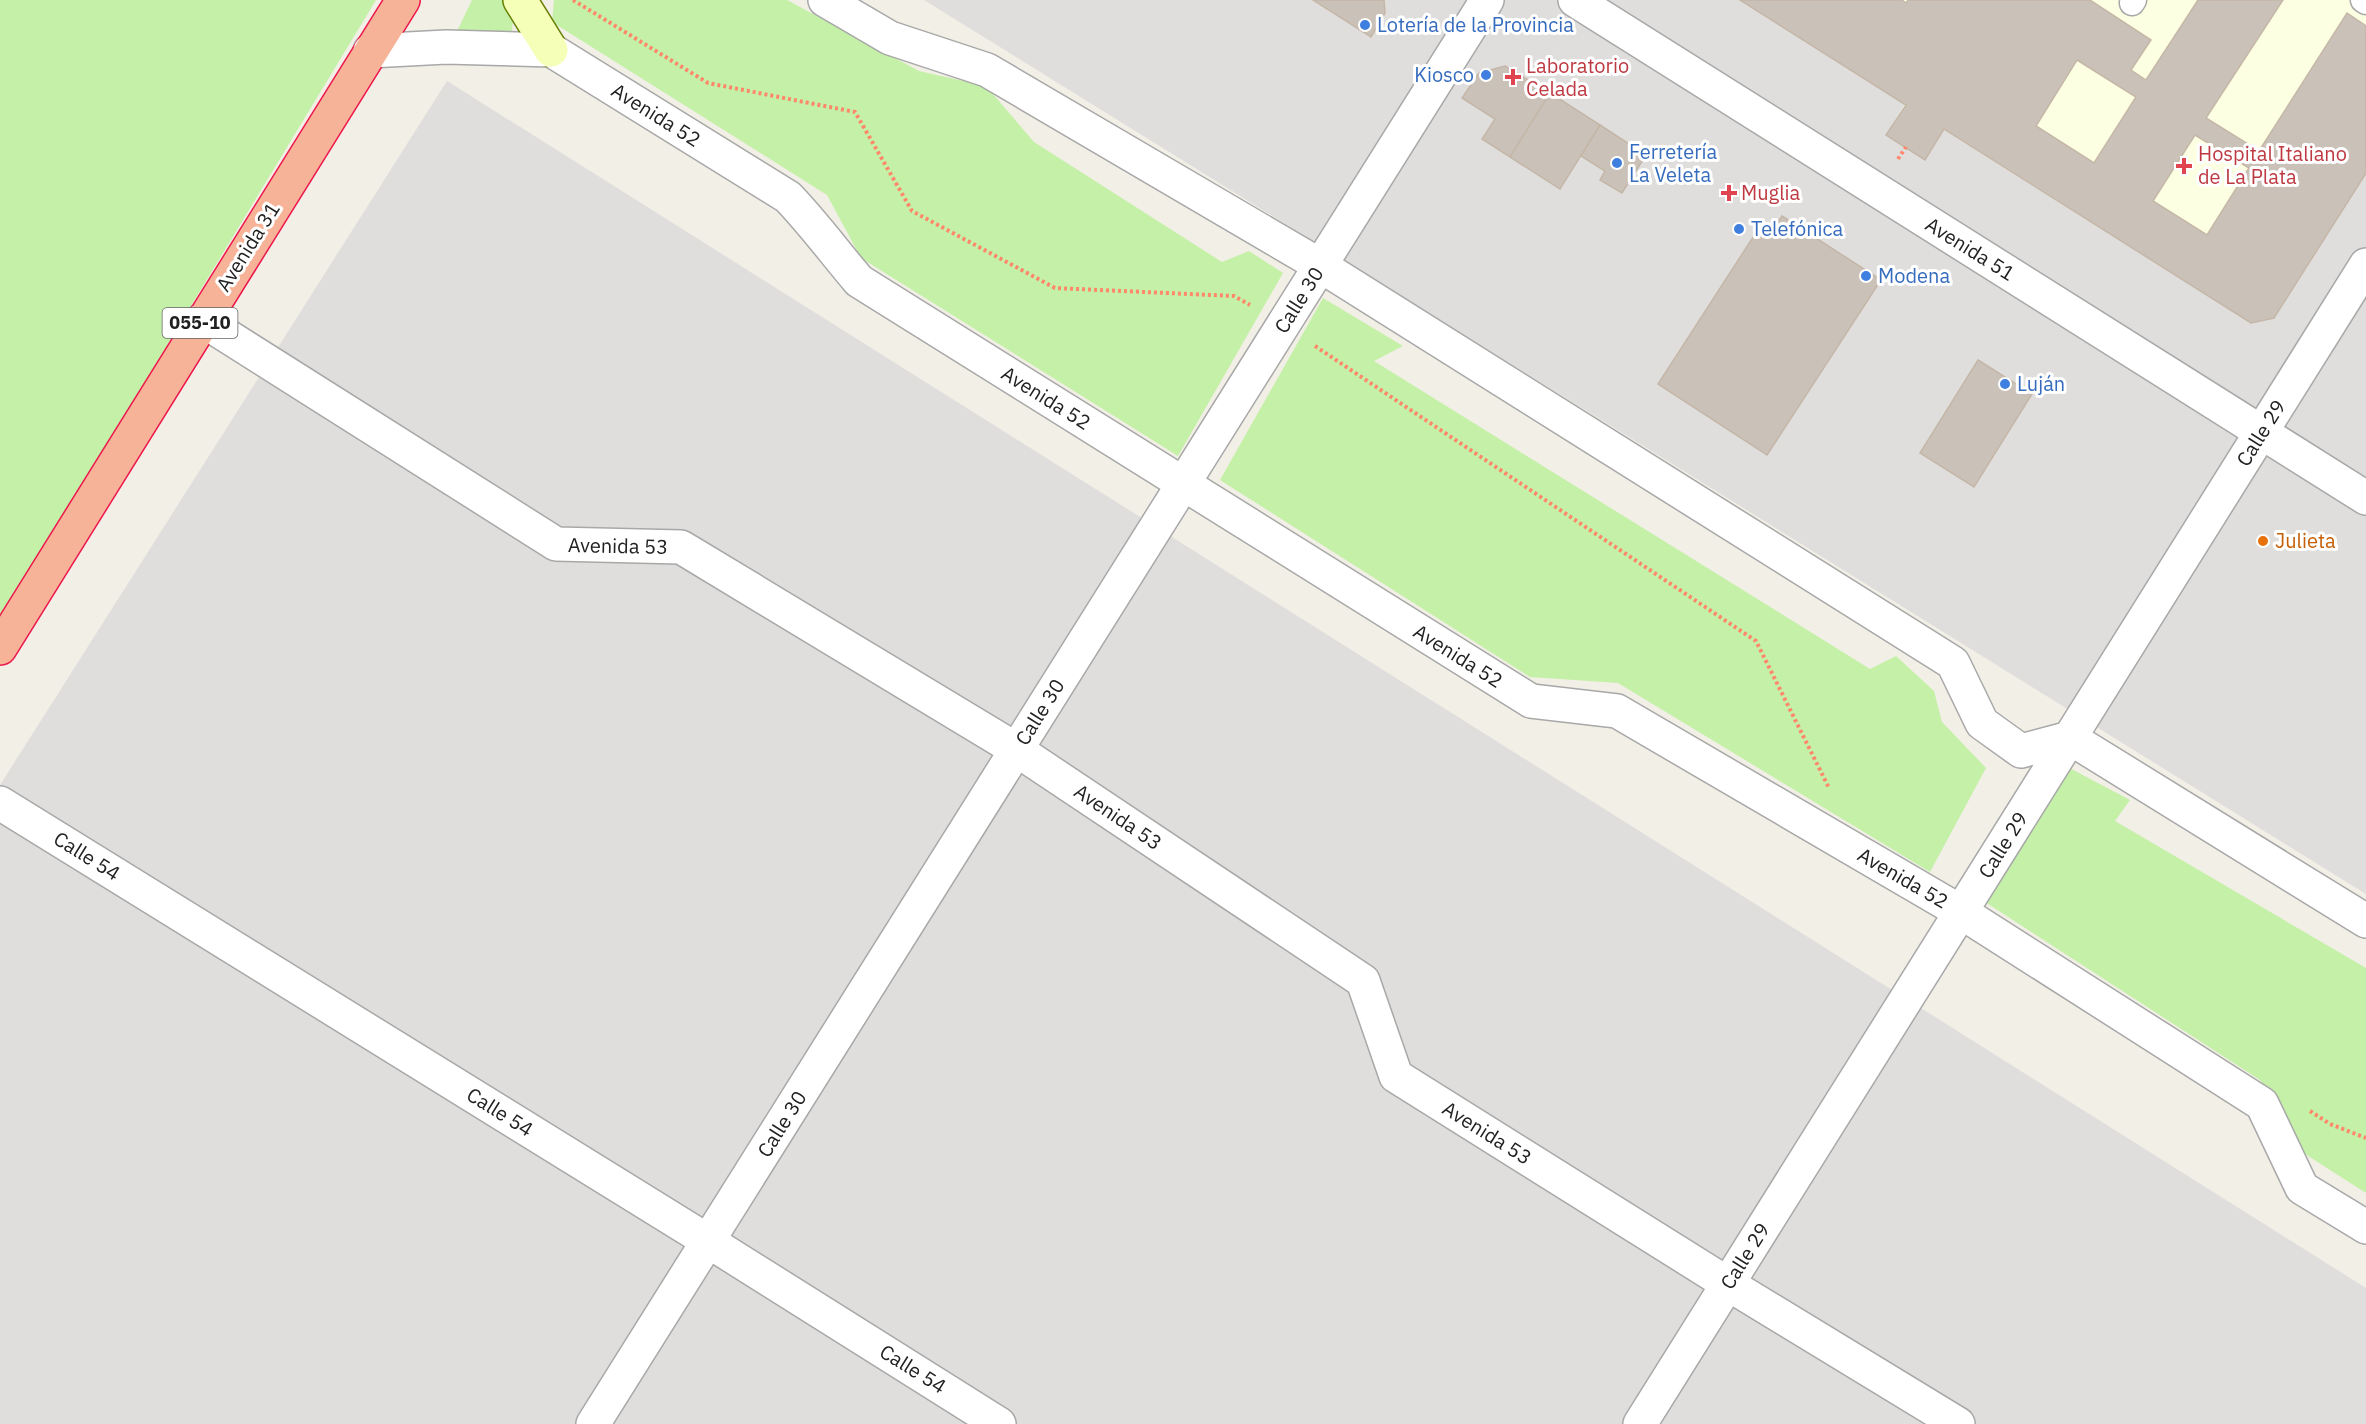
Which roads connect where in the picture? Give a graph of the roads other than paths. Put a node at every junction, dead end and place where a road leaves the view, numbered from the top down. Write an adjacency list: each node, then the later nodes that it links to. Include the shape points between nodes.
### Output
1 (403, 0): 8 (highway, Avenida 31 / 055-10)
2 (520, 0): 7 (main road, Avenida 52)
3 (540, 0): 7 (main road)
4 (825, 0): 10 (street, via 890,38 987,70)
5 (1487, 0): 10 (street, Calle 30)
6 (1575, 0): 12 (street, Avenida 51)
7 (551, 50): 8 (street, via 446,47); 13 (street, Avenida 52, via 788,197 860,281)
8 (370, 51): 11 (highway, Avenida 31 / 055-10)
9 (2366, 265): 12 (street, Calle 29)
10 (1321, 266): 13 (street, Calle 30); 16 (street, via 1953,663 1982,723 2021,751)
11 (202, 320): 15 (highway, Avenida 31 / 055-10); 17 (street, Avenida 53, via 556,544 681,548)
12 (2261, 432): 14 (street, Avenida 51); 16 (street, Calle 29)
13 (1184, 484): 17 (street, Calle 30); 19 (street, Avenida 52, via 1531,701 1617,711)
14 (2366, 498)
15 (0, 648)
16 (2070, 738): 19 (street, Calle 29); 20 (street)
17 (1017, 750): 22 (street, Calle 30); 23 (street, Avenida 53, via 1363,981 1396,1076)
18 (0, 803): 22 (street, Calle 54)
19 (1961, 912): 21 (street, Avenida 52, via 2262,1104 2302,1188); 23 (street, Calle 29)
20 (2366, 921)
21 (2366, 1227)
22 (708, 1241): 24 (street, Calle 30); 25 (street, Calle 54)
23 (1728, 1284): 26 (street, Calle 29); 27 (street, Avenida 53)
24 (593, 1424)
25 (999, 1424)
26 (1640, 1424)
27 (1958, 1424)

